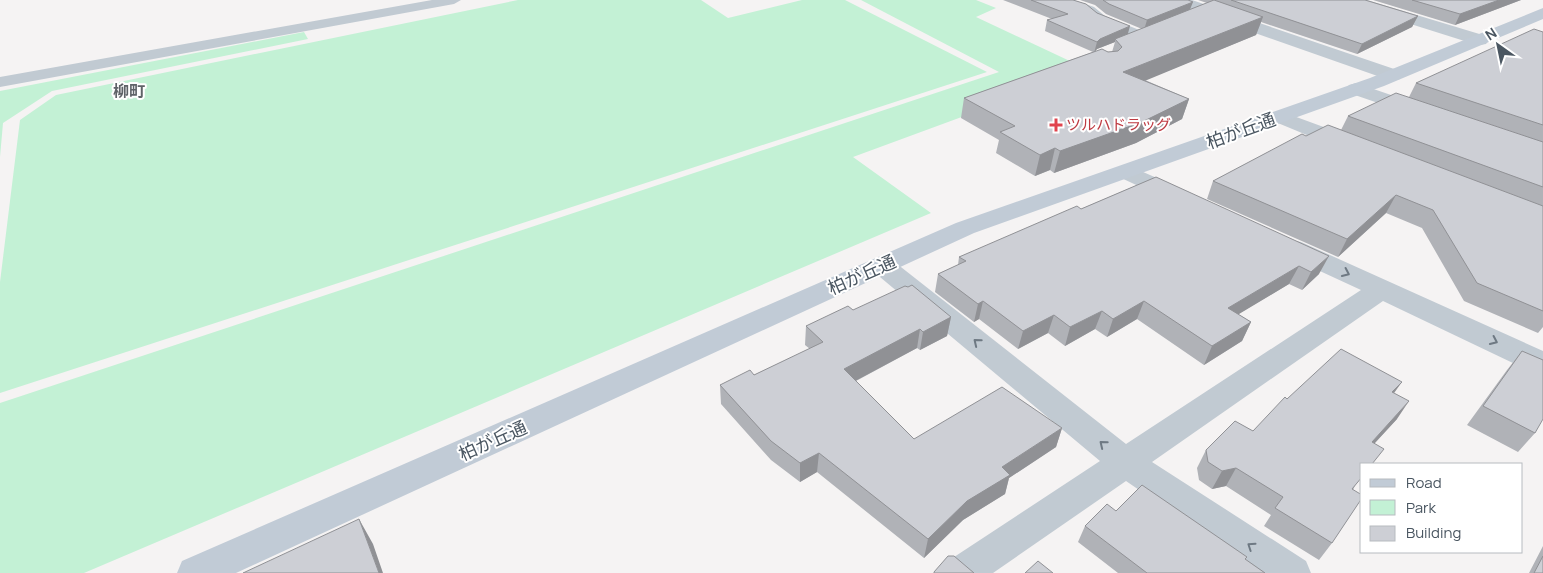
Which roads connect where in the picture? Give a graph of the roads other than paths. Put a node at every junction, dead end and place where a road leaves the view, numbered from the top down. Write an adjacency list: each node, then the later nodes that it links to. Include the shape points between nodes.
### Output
1 (454, 0): 11 (lane)
2 (1061, 0): 9 (lane, via 1089,10 1100,19 1148,35)
3 (1176, 0): 5 (street)
4 (1350, 0): 8 (street)
5 (1209, 11): 7 (lane); 10 (street)
6 (1543, 13): 8 (street, 柏が丘通)
7 (1190, 19)
8 (1480, 40): 10 (street, 柏が丘通)
9 (1126, 44)
10 (1393, 75): 12 (street, 柏が丘通)
11 (0, 82)
12 (1356, 90): 13 (street, 柏が丘通); 14 (street)
13 (1280, 117): 15 (street); 16 (street, 柏が丘通)
14 (1440, 119)
15 (1368, 152)
16 (1128, 172): 17 (street); 19 (street, 柏が丘通, via 965,228)
17 (1200, 206)
18 (1273, 239): 20 (street, one-way to 20)
19 (883, 266): 22 (street, one-way to 19); 23 (street, 柏が丘通)
20 (1382, 289): 21 (street, one-way to 21); 22 (street)
21 (1543, 364)
22 (1126, 463): 24 (street); 25 (street, one-way to 22)
23 (196, 573)
24 (962, 573)
25 (1292, 573)

